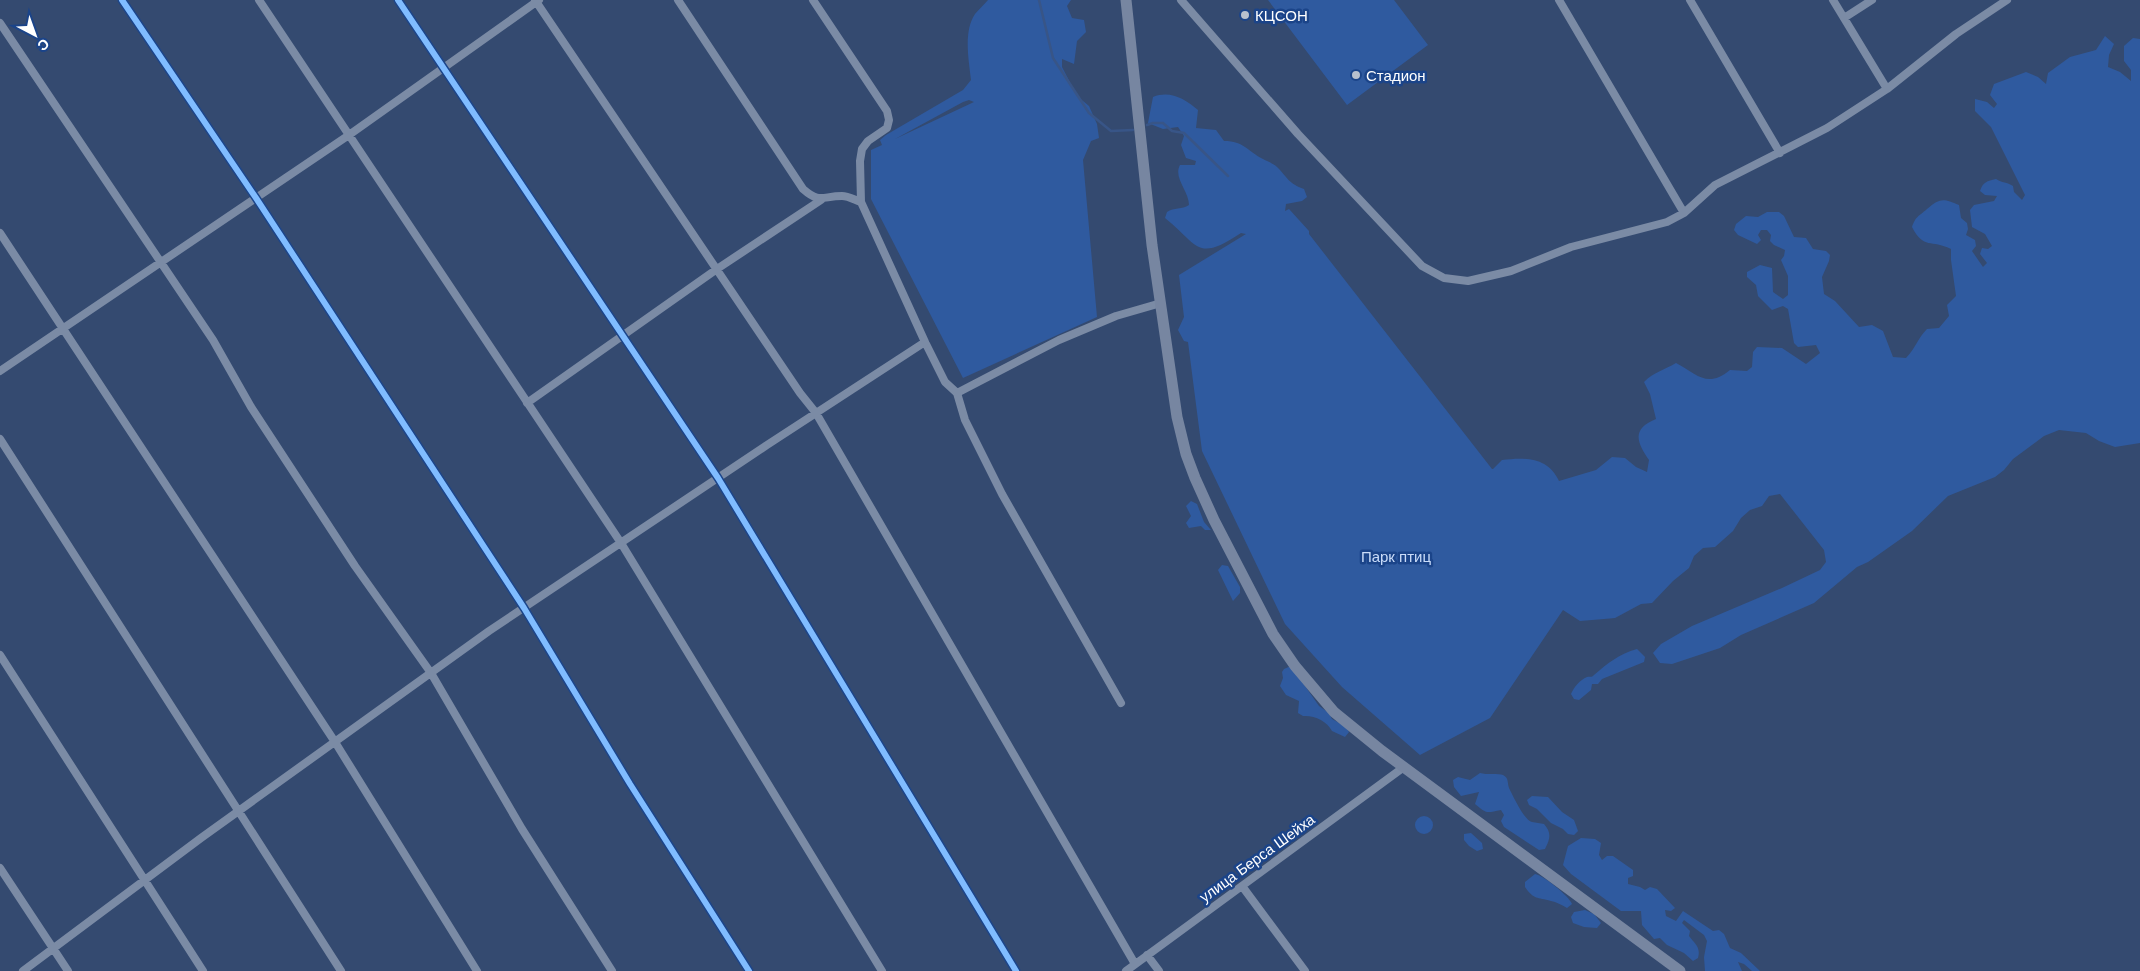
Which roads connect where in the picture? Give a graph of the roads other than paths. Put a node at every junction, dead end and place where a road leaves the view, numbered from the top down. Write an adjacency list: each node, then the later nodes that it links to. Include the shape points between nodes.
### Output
1 (122, 0): 20 (street)
2 (259, 0): 18 (street)
3 (398, 0): 16 (street)
4 (678, 0): 21 (street, via 803,189)
5 (813, 0): 22 (street, via 887,110 887,128 862,149)
6 (1126, 0): 27 (main road)
7 (1181, 0): 23 (street, via 1298,134 1422,266 1444,278 1468,281 1511,271 1571,247 1667,222)
8 (1559, 0): 23 (street)
9 (1690, 0): 19 (street)
10 (1833, 0): 14 (street)
11 (1872, 0): 14 (street)
12 (2007, 0): 17 (street, via 1956,34)
13 (537, 1): 16 (street); 26 (street)
14 (1844, 18): 17 (street)
15 (0, 23): 25 (street)
16 (442, 68): 18 (street); 29 (street)
17 (1887, 88): 19 (street, via 1828,128)
18 (349, 135): 20 (street); 33 (street)
19 (1780, 153): 23 (street, via 1715,185)
20 (256, 198): 25 (street); 38 (street)
21 (822, 200): 22 (street, via 843,196); 26 (street)
22 (862, 202): 30 (street)
23 (1684, 213)
24 (0, 233): 28 (street)
25 (160, 262): 28 (street); 40 (street, via 355,566)
26 (717, 269): 29 (street); 34 (street)
27 (1161, 303): 32 (street, via 1116,316 1059,340); 43 (main road, via 1176,417 1186,454 1214,520 1273,634 1334,712)
28 (63, 328): 31 (street); 42 (street)
29 (623, 336): 33 (street); 36 (street)
30 (925, 342): 32 (street, via 945,382); 34 (street)
31 (0, 371)
32 (957, 393): 41 (street, via 965,420 1002,494)
33 (527, 403): 37 (street)
34 (816, 413): 36 (street); 50 (street)
35 (0, 439): 44 (street)
36 (718, 478): 37 (street); 59 (street)
37 (620, 543): 38 (street); 58 (street)
38 (524, 608): 40 (street); 57 (street, via 630,784)
39 (0, 655): 46 (street)
40 (431, 673): 42 (street); 56 (street, via 522,829)
41 (1121, 703)
42 (335, 742): 44 (street); 55 (street)
43 (1404, 767): 47 (street, улица Берса Шейха); 63 (main road)
44 (238, 811): 46 (street); 54 (street)
45 (0, 868): 48 (street)
46 (146, 879): 48 (street); 53 (street)
47 (1242, 886): 49 (street, улица Берса Шейха); 62 (street)
48 (53, 948): 51 (street); 52 (street)
49 (1147, 955): 50 (street, улица Берса Шейха); 61 (street)
50 (1135, 964): 60 (street, улица Берса Шейха)
51 (23, 971)
52 (68, 971)
53 (203, 971)
54 (341, 971)
55 (477, 971)
56 (612, 971)
57 (749, 971)
58 (882, 971)
59 (1016, 971)
60 (1126, 971)
61 (1159, 971)
62 (1305, 971)
63 (1680, 971)

